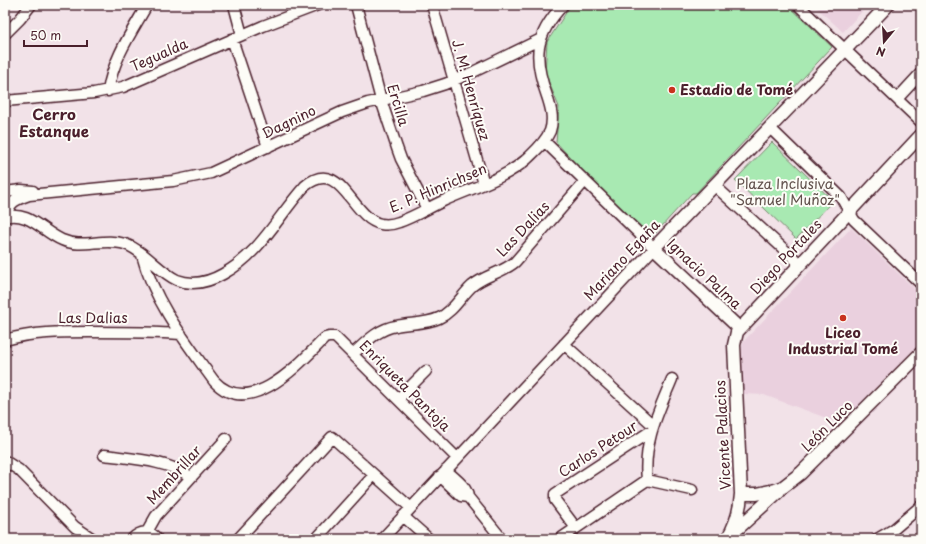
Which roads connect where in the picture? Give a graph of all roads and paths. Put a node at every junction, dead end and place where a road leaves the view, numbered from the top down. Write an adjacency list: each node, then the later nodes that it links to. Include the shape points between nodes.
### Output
1 (31, 5): 10 (street)
2 (147, 5): 17 (street, via 118,56)
3 (234, 5): 11 (street)
4 (318, 5): 11 (street, Tegualda)
5 (356, 5): 19 (street, Ercilla)
6 (432, 5): 16 (street, J. M. Henríquez)
7 (563, 5): 13 (street, via 548,23)
8 (798, 5): 14 (street)
9 (888, 5): 14 (main road, Mariano Egaña)
10 (5, 34)
11 (242, 35): 12 (street, Tegualda)
12 (232, 39): 17 (street, Tegualda); 25 (street)
13 (539, 40): 16 (street, Dagnino); 24 (street, via 538,65 552,113 550,130)
14 (846, 49): 18 (street); 22 (main road, Mariano Egaña)
15 (921, 73): 18 (street)
16 (454, 81): 19 (street, Dagnino, via 424,91); 27 (street, J. M. Henríquez)
17 (108, 91): 20 (street, Tegualda)
18 (897, 98): 21 (street)
19 (381, 100): 25 (street, Dagnino, via 342,112); 31 (street, Ercilla, via 401,160)
20 (5, 101)
21 (921, 122)
22 (770, 128): 28 (main road, Mariano Egaña); 32 (street, via 841,197)
23 (921, 135): 32 (main road, Diego Portales)
24 (544, 141): 26 (street, Ignacio Palma); 27 (street, E. P. Hinrichsen, via 527,159)
25 (268, 147): 30 (street, Dagnino, via 222,168 186,179)
26 (585, 181): 34 (street, Ignacio Palma); 43 (street, Las Dalias, via 515,262 473,285 445,314 433,320 382,330)
27 (484, 184): 31 (street, E. P. Hinrichsen)
28 (714, 185): 34 (main road, Mariano Egaña); 36 (street)
29 (5, 192): 30 (street, Dagnino, via 21,190)
30 (42, 193): 33 (street, Dagnino, via 13,201)
31 (428, 208): 35 (street, E. P. Hinrichsen, via 399,222 376,222 362,212 336,183 329,178 320,177 302,189 248,258 210,281 196,283 177,279)
32 (849, 212): 36 (main road, Diego Portales); 37 (street, via 854,220)
33 (6, 217): 35 (street, E. P. Hinrichsen, via 24,217 55,237 70,243 120,242)
34 (654, 248): 38 (main road, Ignacio Palma); 41 (street, Mariano Egaña)
35 (142, 254): 39 (street, via 154,290)
36 (800, 264): 38 (main road, Diego Portales)
37 (921, 284)
38 (739, 328): 58 (main road, Vicente Palacios, via 734,345)
39 (181, 334): 40 (street, Las Dalias, via 57,332); 43 (street, Enriqueta Pantoja, via 217,384 228,391 243,393 260,390 280,380 325,338 332,336 338,339)
40 (5, 340)
41 (564, 344): 47 (street, Carlos Petour); 50 (street, Mariano Egaña)
42 (921, 353): 56 (main road, León Luco, via 801,473)
43 (353, 354): 46 (street, Enriqueta Pantoja)
44 (426, 371): 46 (street)
45 (672, 379): 47 (street, Carlos Petour)
46 (398, 399): 50 (street, Enriqueta Pantoja)
47 (652, 428): 55 (street, Carlos Petour, via 646,458); 62 (street, Carlos Petour, via 555,494 555,500)
48 (226, 440): 54 (street, Membrillar)
49 (104, 455): 54 (street, via 172,467)
50 (457, 458): 52 (street, Mariano Egaña)
51 (5, 461): 65 (street, via 19,470 70,523)
52 (443, 473): 60 (street, Mariano Egaña); 72 (street, via 465,488 468,497)
53 (374, 475): 60 (street); 68 (street, via 332,437); 69 (street)
54 (191, 477): 63 (street, Membrillar, via 154,520)
55 (647, 480): 57 (street); 62 (street)
56 (783, 487): 58 (main road, León Luco, via 766,493); 64 (main road)
57 (692, 490)
58 (741, 494): 64 (main road, Vicente Palacios, via 738,516)
59 (921, 506): 74 (street, via 894,529)
60 (411, 508): 61 (street, Mariano Egaña)
61 (403, 516): 70 (street, Mariano Egaña); 71 (street)
62 (576, 528): 73 (street)
63 (147, 532): 66 (street); 67 (street)
64 (728, 538)
65 (93, 539)
66 (132, 539)
67 (157, 539)
68 (238, 539)
69 (316, 539)
70 (382, 539)
71 (429, 539)
72 (502, 539)
73 (560, 539)
74 (877, 539)

